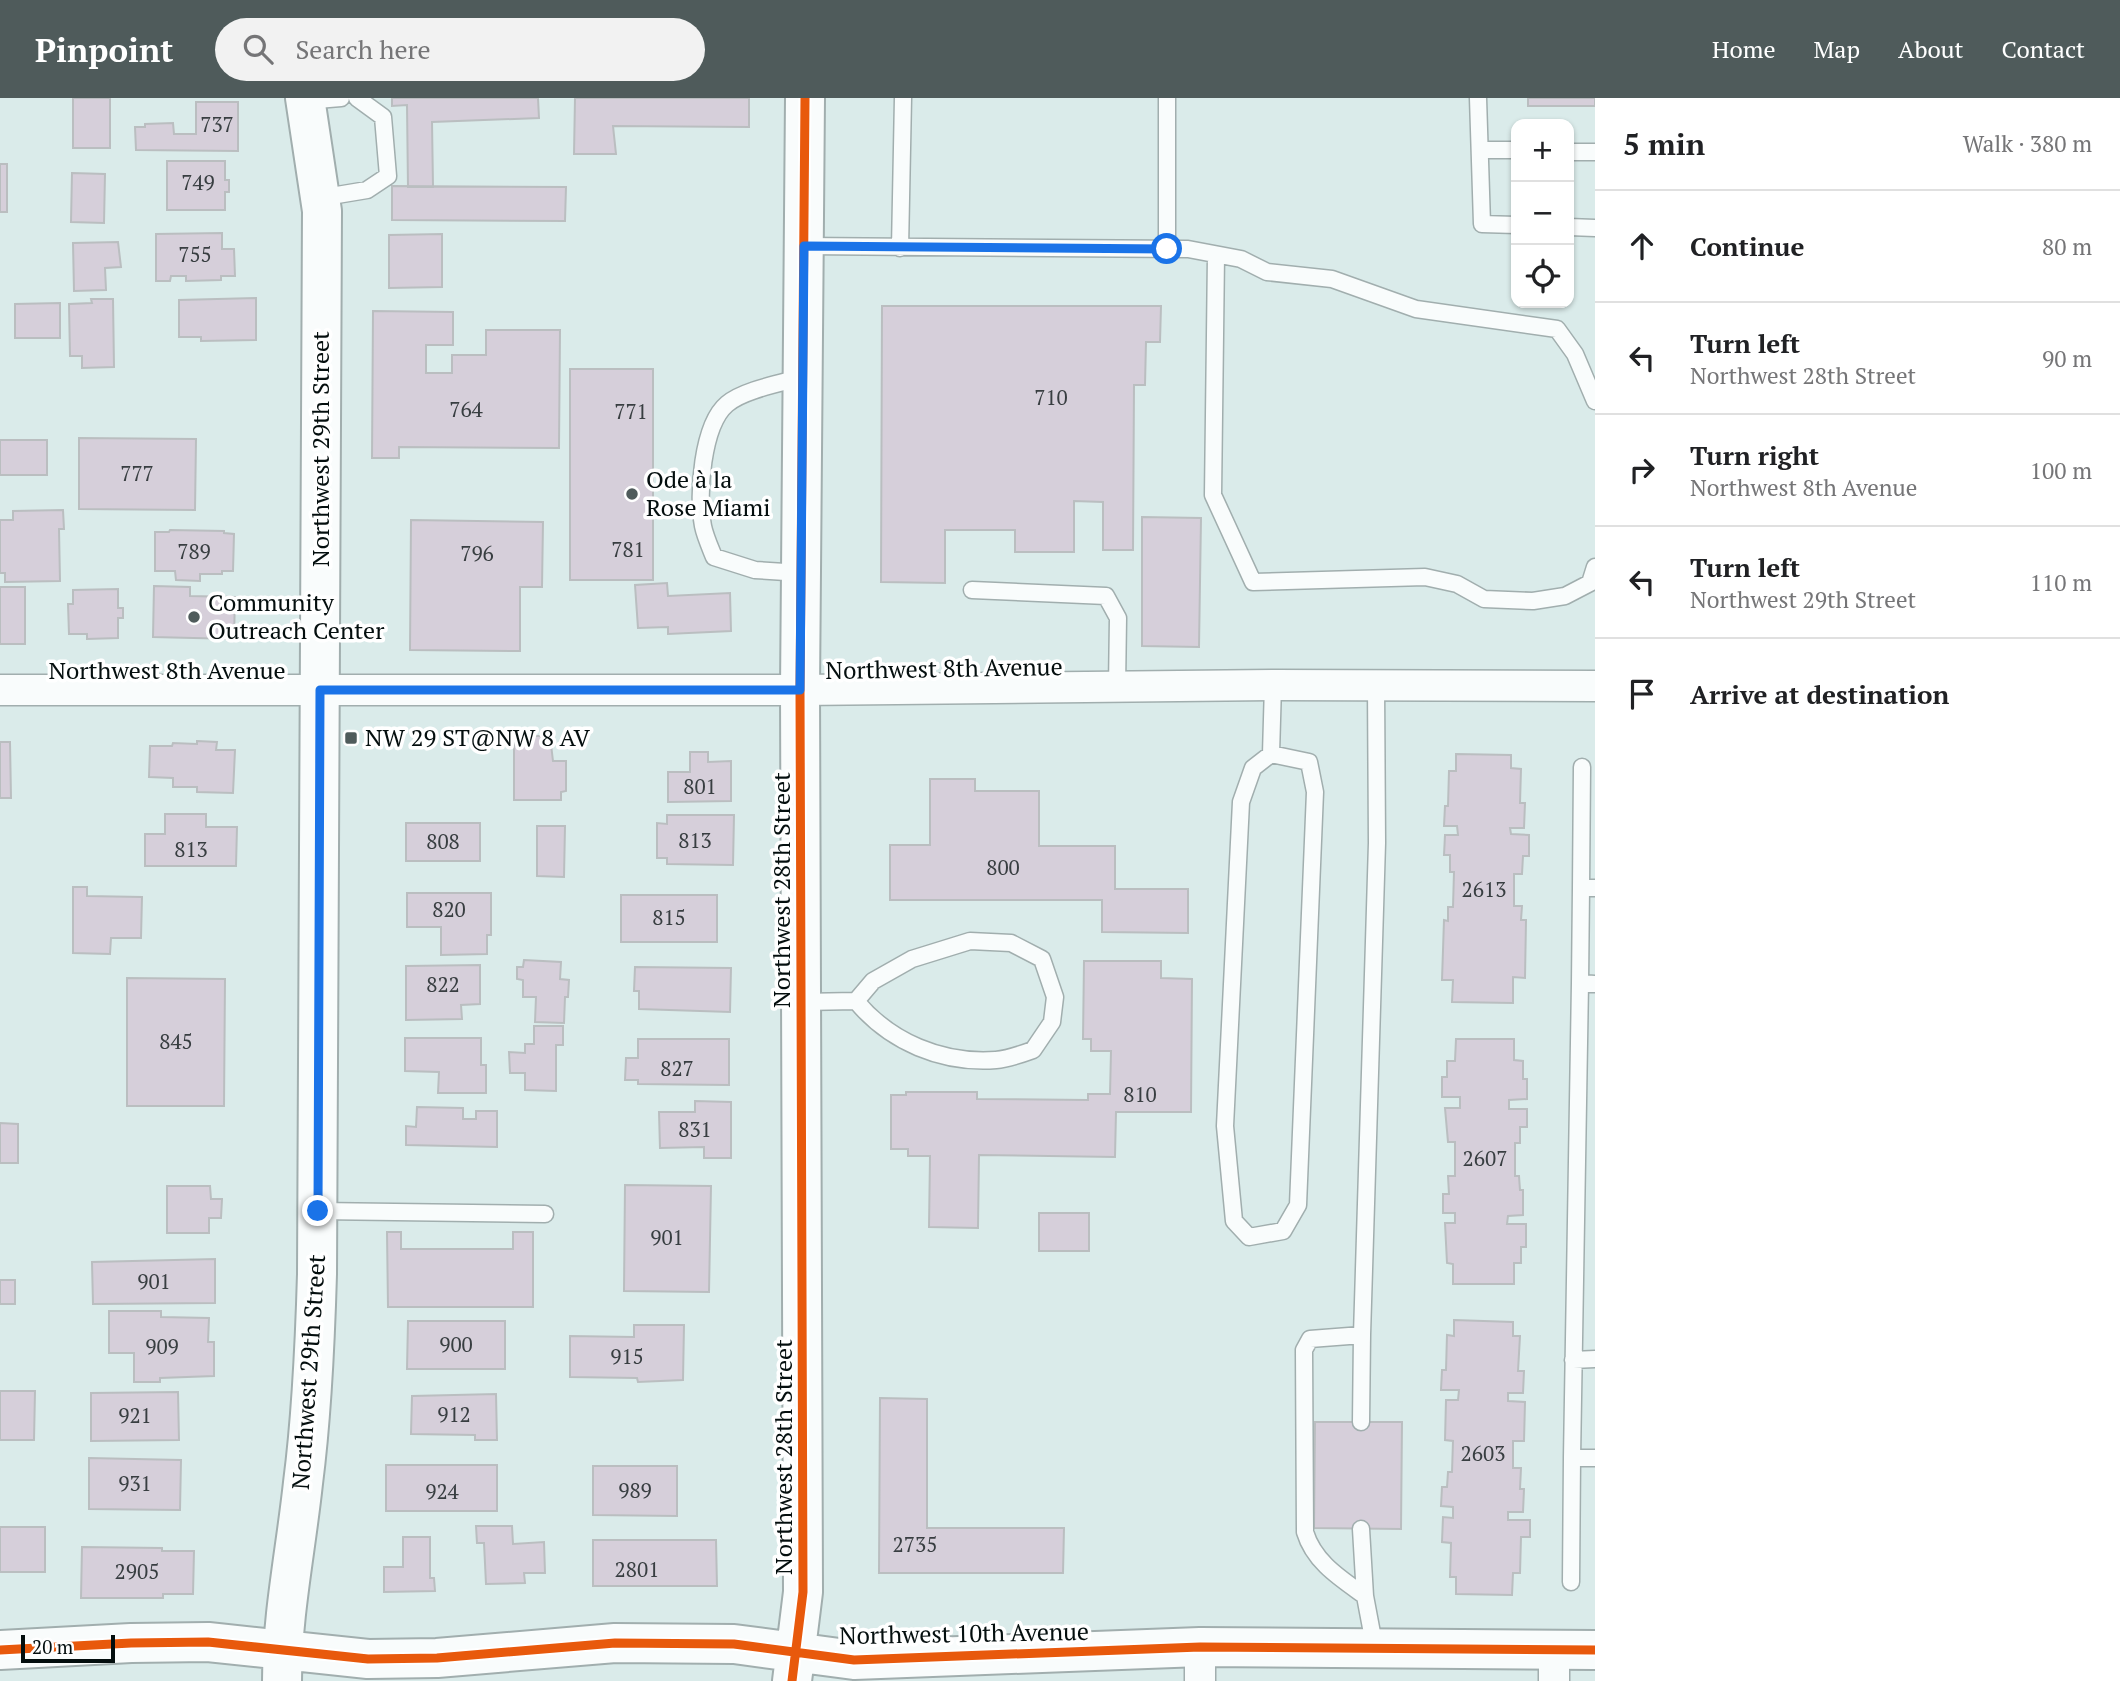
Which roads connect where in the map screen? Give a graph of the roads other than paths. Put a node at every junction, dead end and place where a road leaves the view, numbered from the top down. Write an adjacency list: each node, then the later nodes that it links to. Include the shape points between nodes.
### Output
1 (357, 98): 11 (lane, via 383,117 388,176 368,190)
2 (805, 98): 15 (street, Northwest 28th Street)
3 (903, 98): 16 (lane)
4 (1167, 98): 17 (lane)
5 (1478, 98): 7 (lane)
6 (317, 99): 11 (street, Northwest 29th Street)
7 (1479, 150): 8 (lane); 12 (lane, via 1482,224)
8 (1511, 150)
9 (1574, 152): 10 (lane)
10 (1595, 152)
11 (319, 198): 29 (street, Northwest 29th Street)
12 (1511, 225)
13 (1574, 227): 14 (lane)
14 (1595, 228)
15 (804, 246): 16 (lane); 19 (street, Northwest 28th Street)
16 (900, 248): 17 (lane)
17 (1167, 249): 18 (lane)
18 (1216, 255): 20 (lane, via 1241,259 1267,272 1332,279 1416,309 1557,329 1575,354); 21 (lane, via 1213,495 1253,582 1424,577 1457,584 1484,599 1533,601 1565,596 1590,583)
19 (803, 377): 22 (street, Northwest 28th Street); 22 (lane, via 726,404 708,432 702,469 703,526 714,557 755,570)
20 (1595, 401)
21 (1595, 567)
22 (801, 573): 30 (street, Northwest 28th Street)
23 (972, 590): 27 (lane, via 1106,596 1118,618)
24 (1273, 685): 25 (street, Northwest 8th Avenue); 27 (street, Northwest 8th Avenue); 31 (lane)
25 (1376, 686): 26 (street, Northwest 8th Avenue); 39 (lane, via 1377,843)
26 (1595, 686)
27 (1117, 687): 30 (street, Northwest 8th Avenue)
28 (0, 690): 29 (street, Northwest 8th Avenue)
29 (320, 690): 30 (street, Northwest 8th Avenue); 37 (street, Northwest 29th Street)
30 (800, 690): 35 (street, Northwest 28th Street)
31 (1271, 754): 31 (lane, via 1253,768 1241,802 1224,1126 1234,1221 1249,1237 1283,1231 1298,1205 1315,792 1310,762)
32 (1582, 767): 33 (lane)
33 (1588, 888): 34 (lane)
34 (1587, 984): 41 (lane)
35 (802, 1002): 36 (lane); 53 (street, Northwest 28th Street, via 803,1592)
36 (856, 1002): 36 (lane, via 872,1021 911,1046 950,1056 997,1060 1033,1051 1052,1023 1055,997 1042,959 1011,943 970,942 912,959 873,981)
37 (318, 1211): 38 (lane); 52 (street, Northwest 29th Street, via 314,1373)
38 (545, 1214)
39 (1362, 1335): 42 (lane); 47 (lane, via 1315,1337 1305,1345 1304,1506 1305,1532 1316,1555)
40 (1595, 1359): 41 (lane)
41 (1573, 1360): 43 (lane)
42 (1361, 1422)
43 (1572, 1458): 44 (lane); 46 (lane)
44 (1595, 1458)
45 (1361, 1529): 47 (lane)
46 (1571, 1582)
47 (1365, 1595): 48 (lane)
48 (1375, 1649): 51 (street, Northwest 10th Avenue); 54 (street, Northwest 10th Avenue)
49 (0, 1650): 52 (street, Northwest 10th Avenue, via 208,1642)
50 (1595, 1650): 54 (street, Northwest 10th Avenue)
51 (1200, 1664): 53 (street, Northwest 10th Avenue, via 854,1660)
52 (282, 1665): 53 (street, Northwest 10th Avenue, via 615,1643 734,1644)
53 (793, 1666)
54 (1554, 1666)

